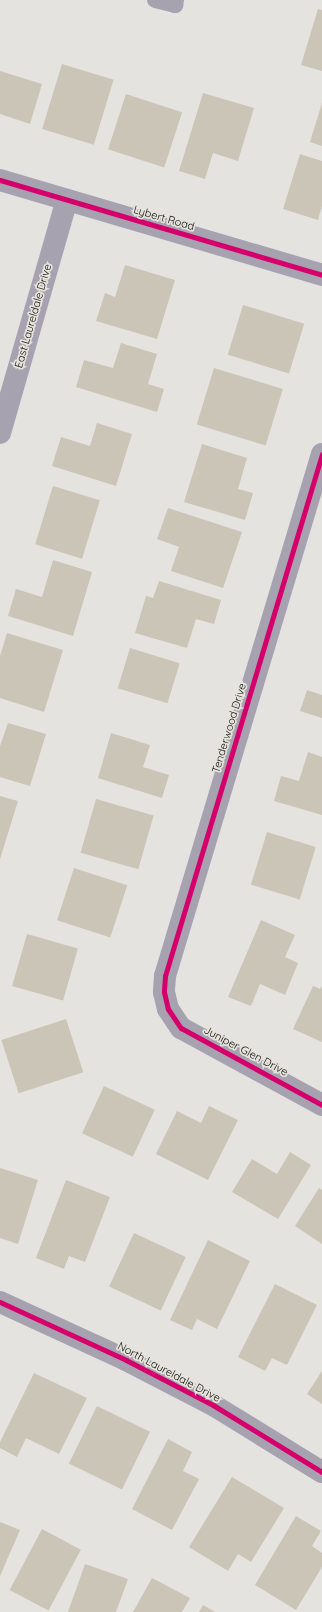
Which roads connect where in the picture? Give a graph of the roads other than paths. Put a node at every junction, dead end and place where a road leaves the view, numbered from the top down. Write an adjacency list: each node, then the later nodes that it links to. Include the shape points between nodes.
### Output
1 (155, 0): 2 (lane, via 175,5)
2 (176, 0)
3 (0, 180): 4 (street, Lybert Road)
4 (67, 200): 5 (street, Lybert Road); 6 (street, East Laureldale Drive)
5 (322, 275)
6 (0, 433)
7 (322, 454): 8 (street, Tenderwood Drive, via 165,976)
8 (168, 1009): 9 (street, Juniper Glen Drive, via 181,1028)
9 (322, 1105)
10 (0, 1302): 11 (street, North Laureldale Drive, via 126,1360 206,1402)
11 (322, 1472)

